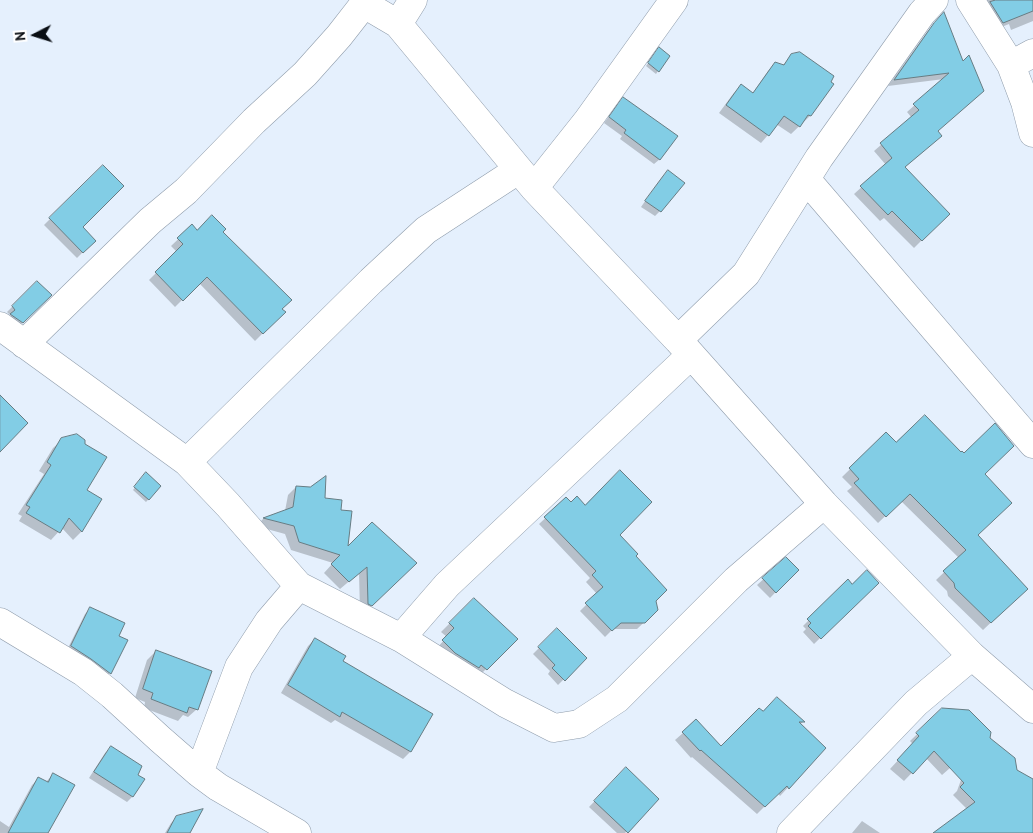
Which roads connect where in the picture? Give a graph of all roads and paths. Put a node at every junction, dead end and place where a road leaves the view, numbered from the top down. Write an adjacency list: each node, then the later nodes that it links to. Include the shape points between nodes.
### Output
1 (413, 0): 6 (street)
2 (674, 0): 9 (street, via 588,120)
3 (934, 0): 10 (street)
4 (970, 0): 7 (street)
5 (362, 2): 6 (street); 12 (street, via 305,74)
6 (398, 24): 9 (street)
7 (1022, 59): 8 (street, via 1025,102)
8 (1033, 134)
9 (526, 179): 13 (street); 15 (street, via 426,230)
10 (806, 179): 13 (street, via 746,274); 14 (street)
11 (0, 326): 12 (street)
12 (24, 344): 15 (street)
13 (684, 347): 16 (street); 19 (street, via 447,585)
14 (1033, 444)
15 (187, 462): 17 (street)
16 (824, 504): 19 (street, via 736,580 617,699 579,724 554,728 505,703); 20 (street)
17 (299, 586): 19 (street); 22 (street, via 269,621 239,667)
18 (0, 622): 22 (street, via 83,672)
19 (401, 638)
20 (972, 656): 21 (street); 24 (street, via 916,703)
21 (1033, 710)
22 (199, 773): 23 (street)
23 (297, 833)
24 (791, 833)

